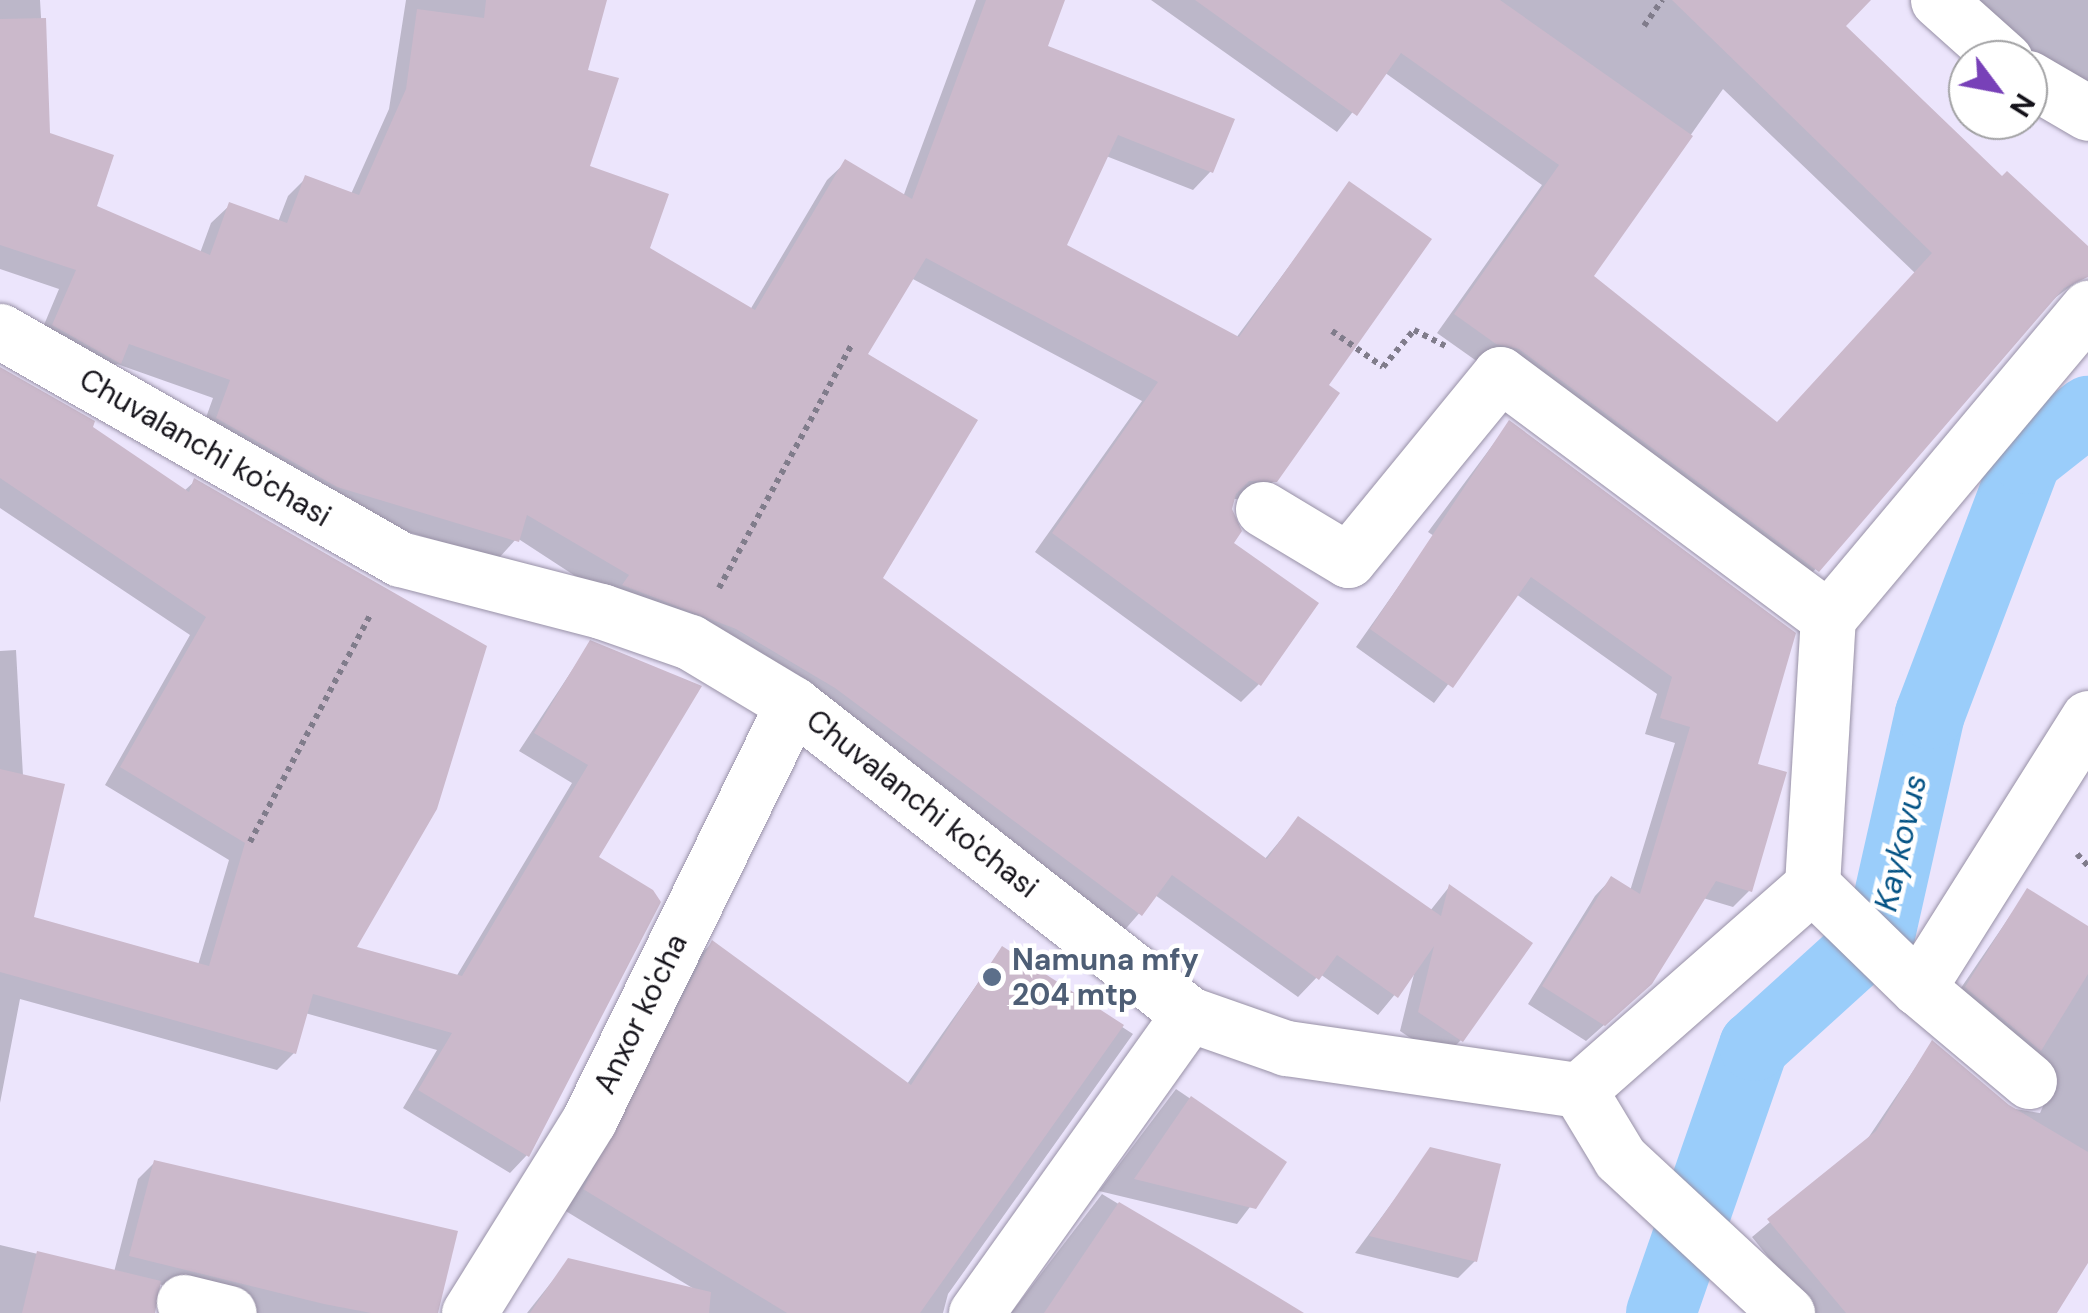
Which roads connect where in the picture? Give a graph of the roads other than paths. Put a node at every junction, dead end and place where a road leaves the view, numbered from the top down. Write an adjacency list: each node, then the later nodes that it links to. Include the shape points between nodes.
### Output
1 (1938, 0): 2 (street)
2 (1983, 40)
3 (2048, 90): 4 (street)
4 (2088, 113)
5 (2088, 308): 8 (street)
6 (0, 331): 9 (street, Chuvalanchi ko'chasi, via 400,559 601,610 690,642)
7 (1264, 509): 8 (street, via 1348,560 1500,374)
8 (1828, 618): 11 (street)
9 (793, 704): 13 (street, Chuvalanchi ko'chasi); 16 (street, Anxor ko'cha, via 590,1120)
10 (2088, 718): 12 (street)
11 (1814, 888): 12 (street); 15 (street)
12 (1913, 985): 14 (street)
13 (1190, 1014): 15 (street, Chuvalanchi ko'chasi, via 1286,1048); 17 (street)
14 (2029, 1080)
15 (1579, 1090): 18 (street, via 1620,1158)
16 (469, 1313)
17 (976, 1313)
18 (1788, 1313)

